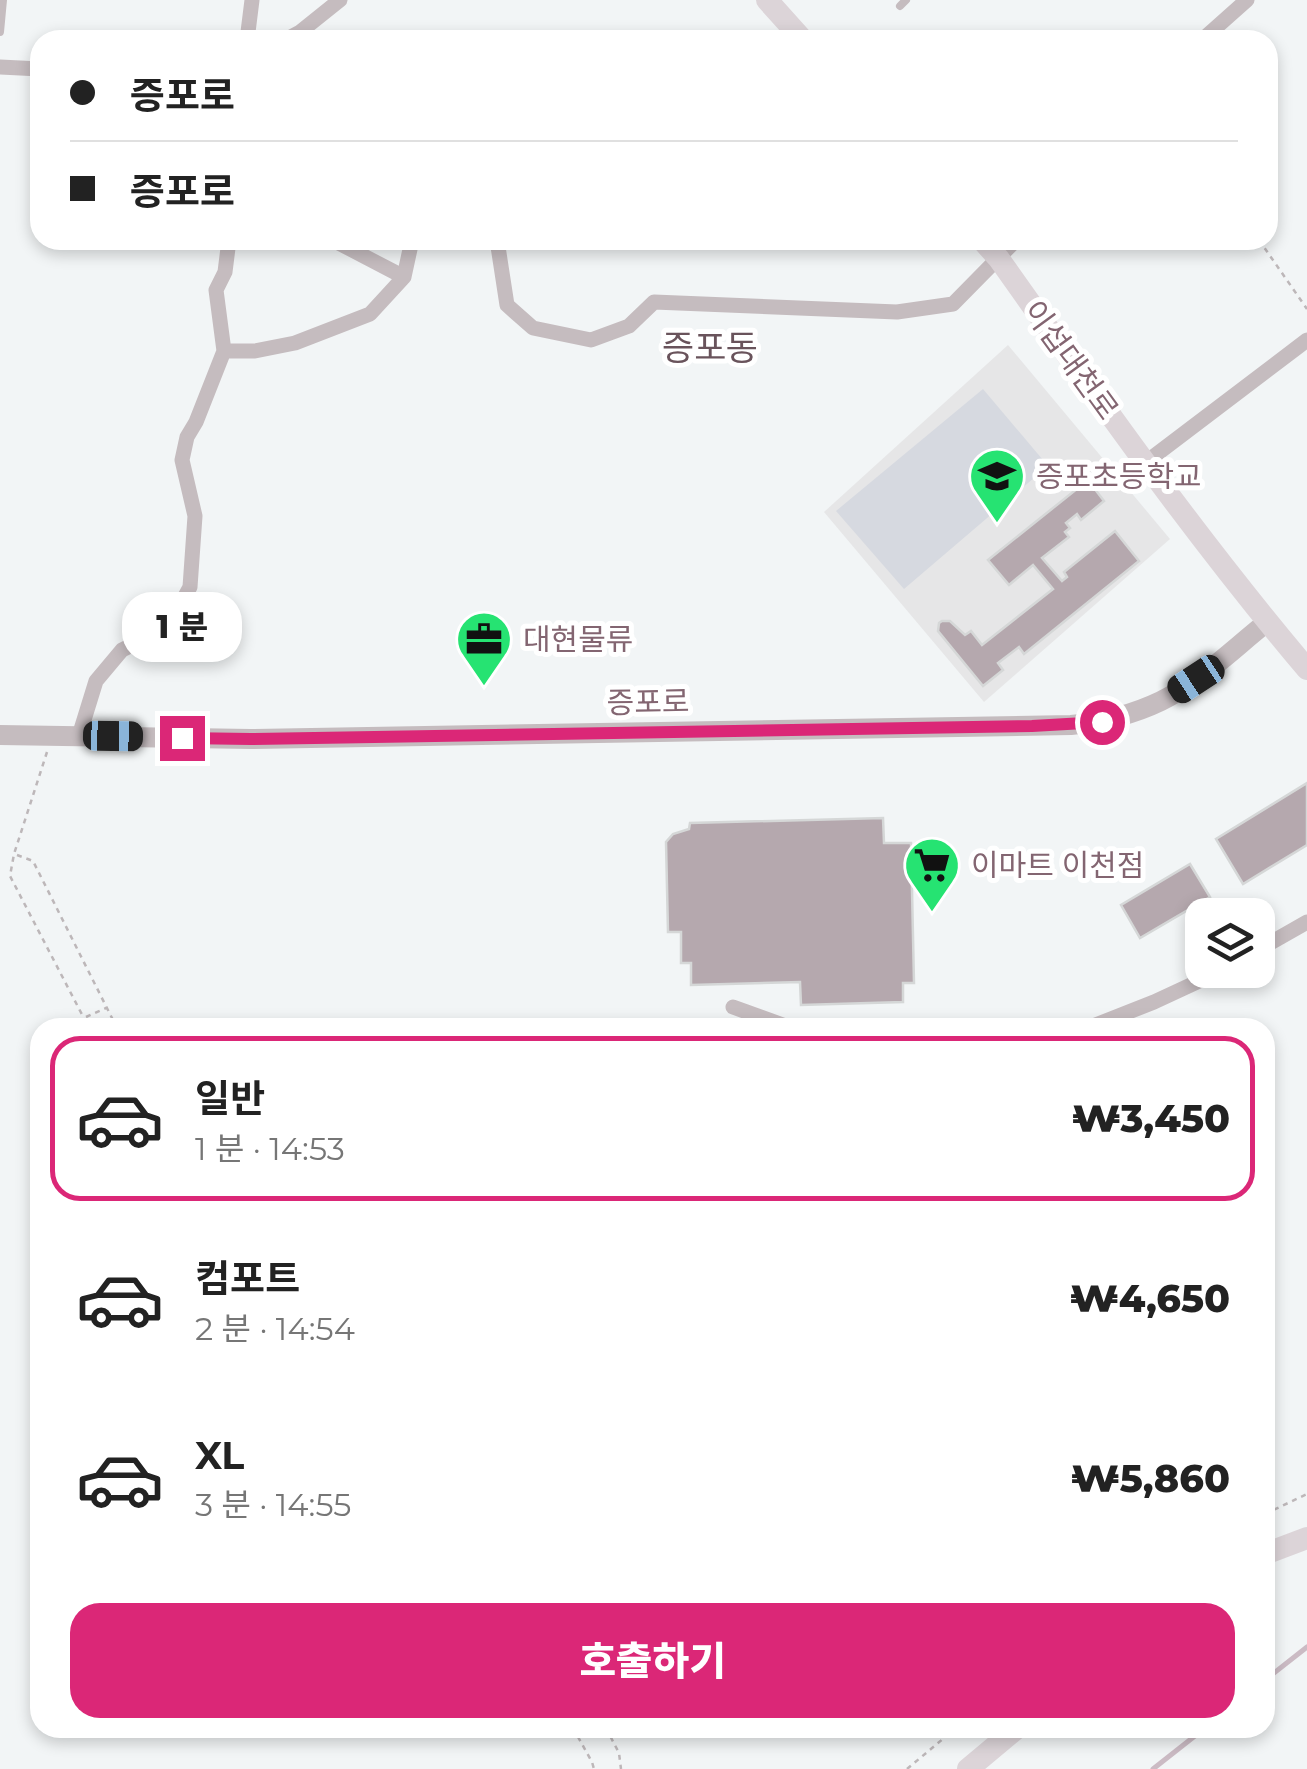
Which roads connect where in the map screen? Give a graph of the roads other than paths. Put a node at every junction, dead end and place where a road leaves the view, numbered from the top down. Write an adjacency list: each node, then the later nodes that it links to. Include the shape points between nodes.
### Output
1 (3, 0): 10 (lane)
2 (252, 0): 6 (street)
3 (340, 0): 7 (street)
4 (1246, 0): 9 (street)
5 (776, 3): 8 (main road)
6 (249, 30)
7 (304, 30)
8 (796, 30)
9 (1213, 30)
10 (0, 32)
11 (0, 67): 12 (street)
12 (30, 68)
13 (228, 250): 22 (street, via 216,290)
14 (351, 250): 20 (street)
15 (410, 250): 20 (street)
16 (498, 250): 19 (street, via 506,305 533,328 591,340 628,326 654,302 898,312 953,304)
17 (990, 250): 19 (main road, 이섭대천로)
18 (1008, 250): 19 (street)
19 (999, 260): 23 (main road, 이섭대천로)
20 (404, 278): 22 (street, via 370,314 294,343)
21 (1307, 340): 23 (street)
22 (224, 350): 27 (street, via 182,460 195,516 190,587 177,612 154,634 122,650 96,681)
23 (1145, 463): 24 (main road, 이섭대천로)
24 (1267, 622): 25 (main road, 이섭대천로); 27 (street, 증포로, via 1163,700 1102,722 1071,725)
25 (1307, 670)
26 (0, 735): 27 (street, 증포로)
27 (78, 736)
28 (1307, 922): 29 (street)
29 (1275, 940)
30 (1185, 988): 33 (street)
31 (733, 1008): 32 (street)
32 (762, 1018)
33 (1113, 1018)
34 (1307, 1538): 35 (main road)
35 (1275, 1550)
36 (1006, 1738): 37 (main road)
37 (968, 1769)

